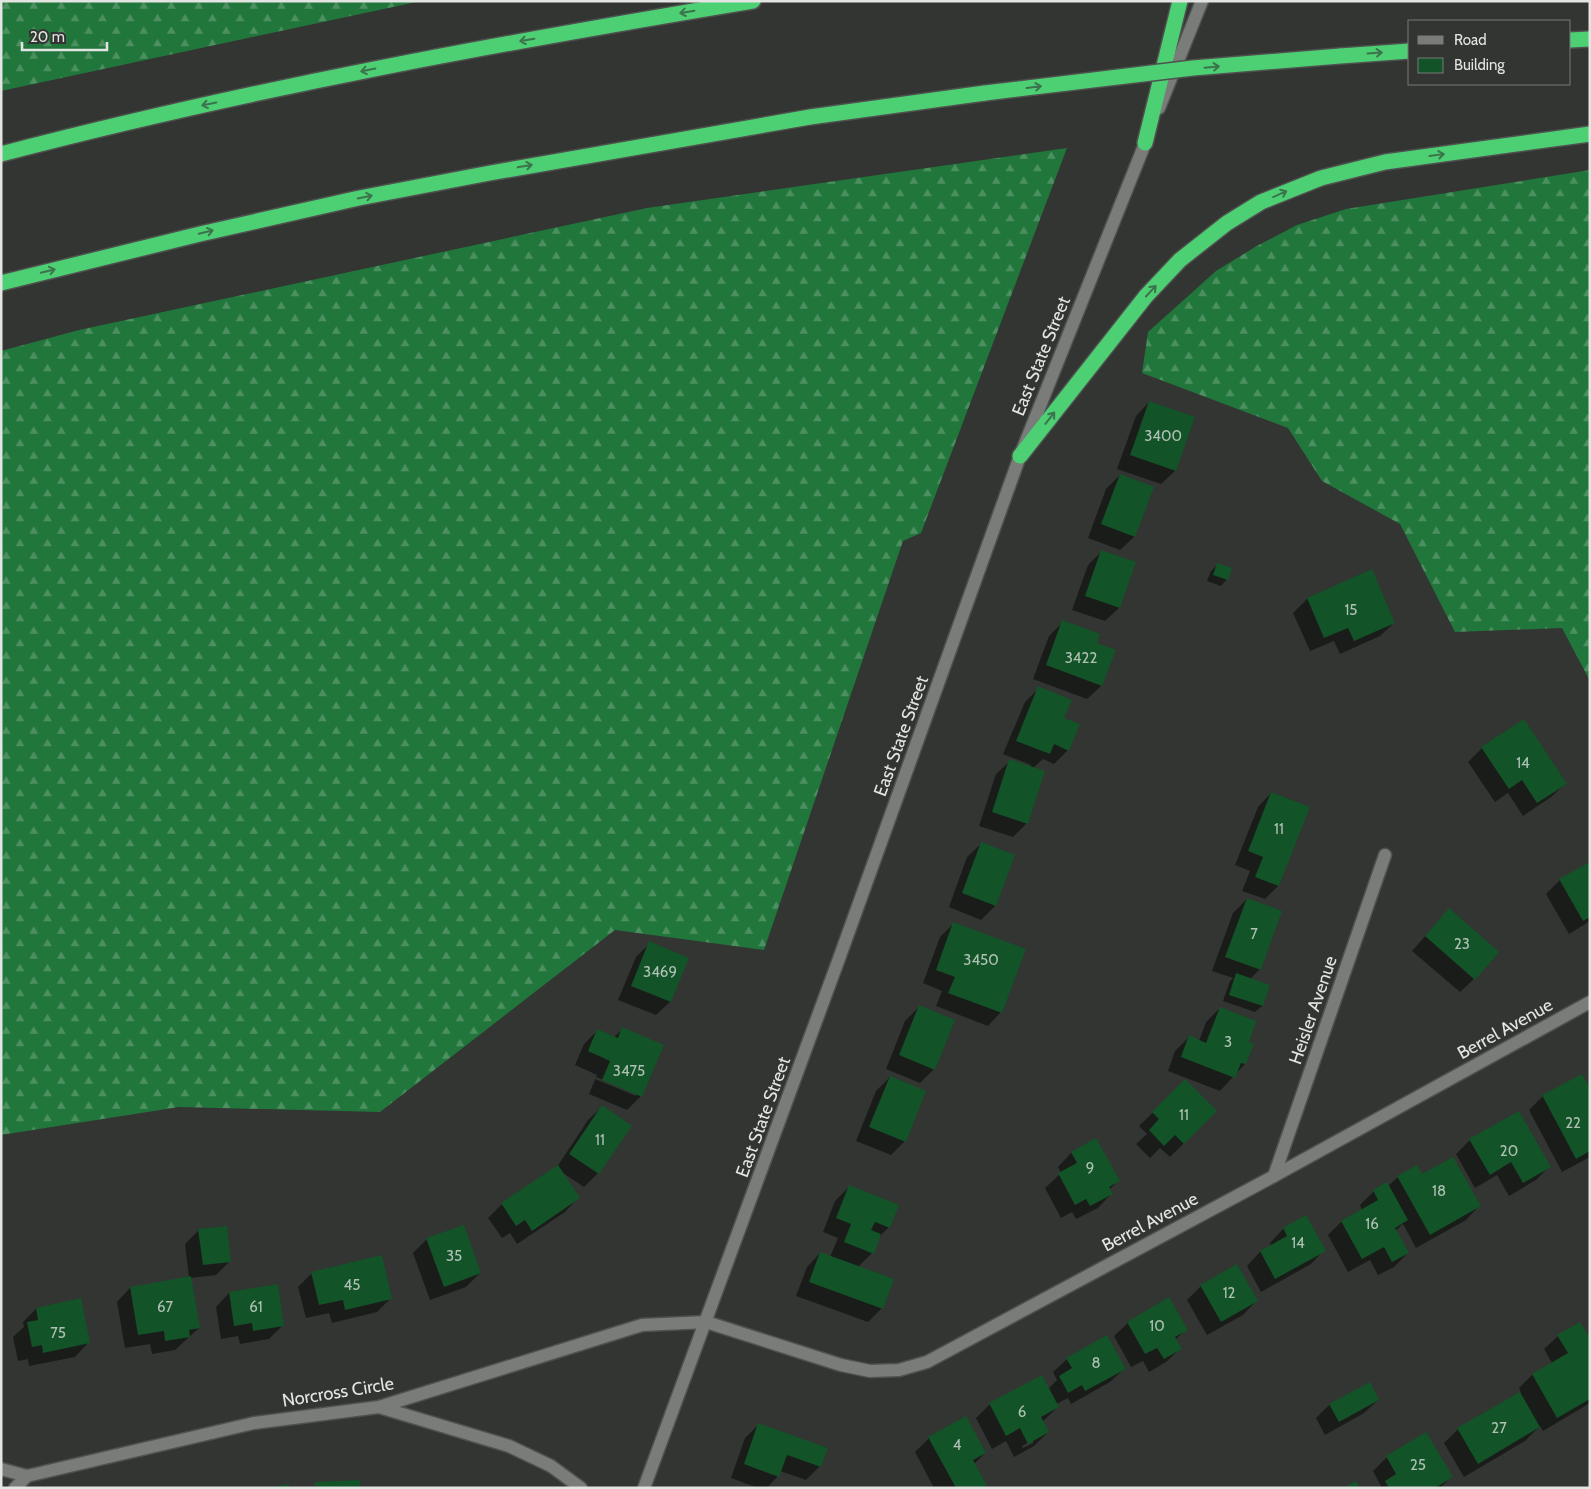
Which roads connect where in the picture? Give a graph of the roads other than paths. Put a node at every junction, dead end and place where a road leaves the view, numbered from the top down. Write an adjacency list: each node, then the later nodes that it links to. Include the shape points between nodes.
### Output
1 (753, 1): 9 (highway, one-way to 9, via 327,78)
2 (1180, 1): 8 (highway)
3 (1202, 1): 8 (street, East State Street)
4 (1590, 39): 5 (highway)
5 (1571, 40)
6 (1408, 50): 10 (highway, one-way to 6, bridge, via 359,198 810,117 1193,68)
7 (1590, 134): 11 (highway, one-way to 7, via 1146,296 1180,260 1200,242 1261,202 1321,178 1385,162)
8 (1145, 143): 11 (street, East State Street)
9 (1, 154)
10 (1, 283)
11 (1020, 456): 15 (street, East State Street)
12 (1385, 855): 14 (street, Heisler Avenue)
13 (1590, 1002): 14 (street, Berrel Avenue)
14 (1274, 1176): 15 (street, Berrel Avenue, via 927,1362 899,1370 870,1371 841,1365)
15 (706, 1322): 16 (street, Norcross Circle, via 642,1325); 21 (street, East State Street)
16 (379, 1407): 18 (street, Norcross Circle, via 254,1423); 20 (street, via 509,1446 551,1466)
17 (1, 1469): 18 (street, Norcross Circle)
18 (27, 1476): 19 (street)
19 (15, 1488)
20 (581, 1488)
21 (644, 1488)

